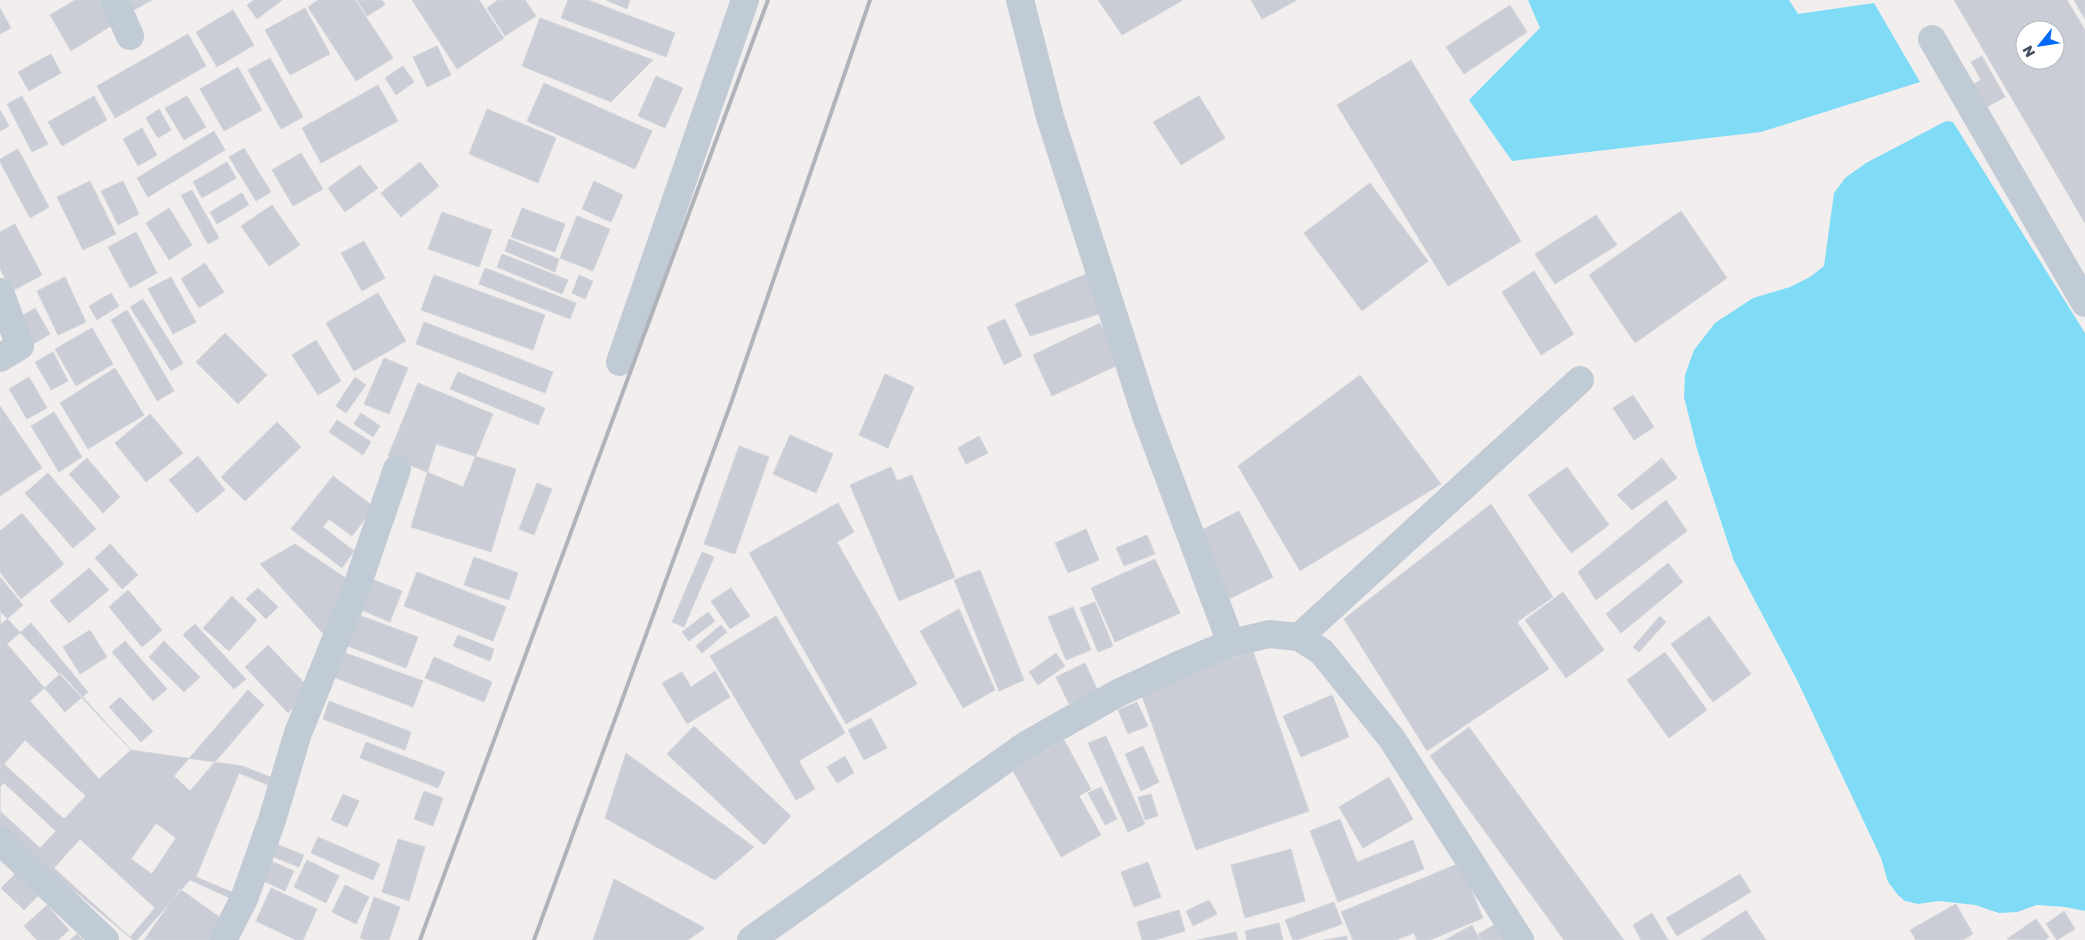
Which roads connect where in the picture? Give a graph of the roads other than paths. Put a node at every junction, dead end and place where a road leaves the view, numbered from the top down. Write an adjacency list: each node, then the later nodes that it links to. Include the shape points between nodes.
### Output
1 (114, 0): 4 (street)
2 (745, 0): 9 (street)
3 (1020, 0): 13 (street, via 1050,117 1146,416)
4 (130, 36)
5 (1932, 39): 7 (street)
6 (0, 292): 8 (street, via 20,346)
7 (2085, 303)
8 (0, 358)
9 (620, 362)
10 (1580, 380): 12 (street)
11 (398, 469): 16 (street, via 355,592 298,733 244,899)
12 (1300, 637): 13 (street, via 1269,634); 18 (street, via 1322,652 1392,739)
13 (1231, 643): 17 (street, via 1118,693 1026,745)
14 (0, 841): 15 (street)
15 (105, 940)
16 (223, 940)
17 (751, 940)
18 (1520, 940)

